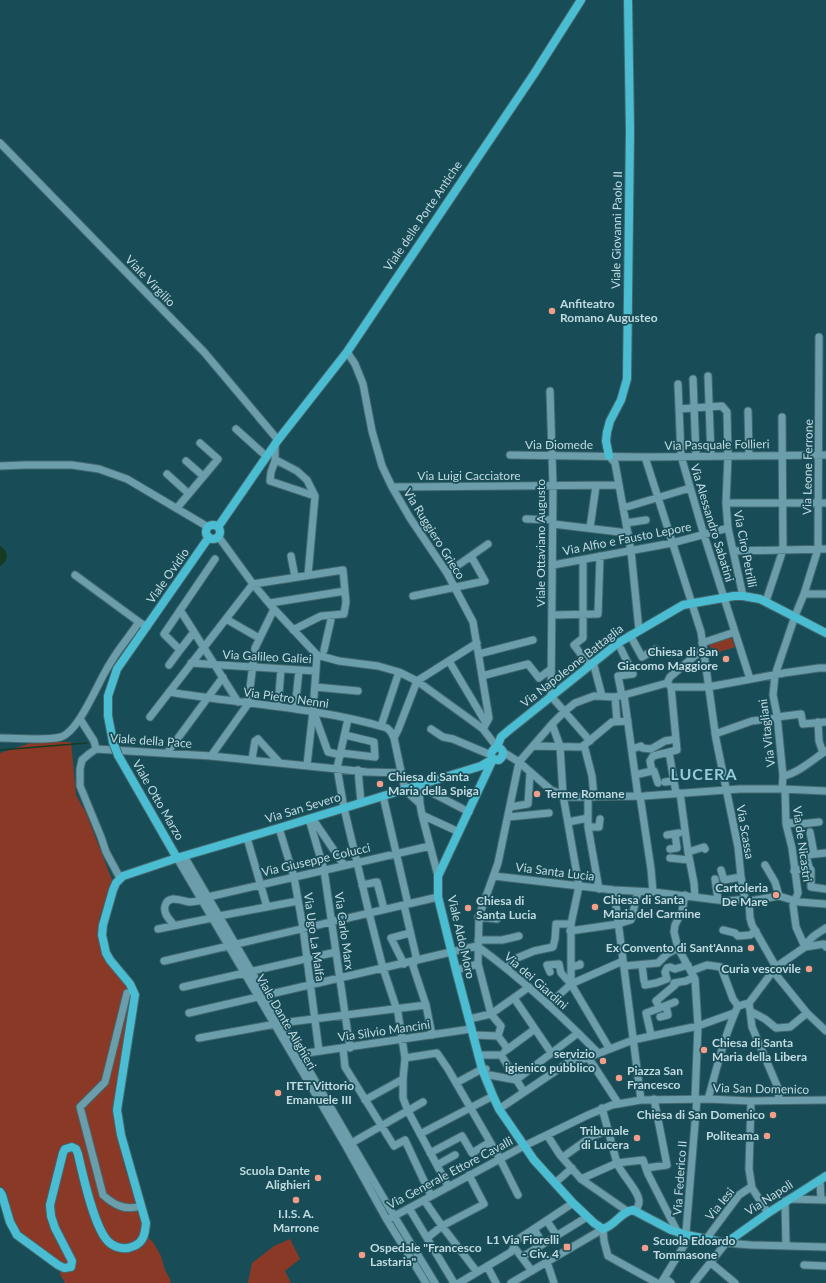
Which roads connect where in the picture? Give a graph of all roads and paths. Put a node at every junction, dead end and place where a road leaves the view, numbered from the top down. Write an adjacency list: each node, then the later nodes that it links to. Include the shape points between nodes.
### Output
1 (581, 0): 5 (main road, Viale delle Porte Antiche)
2 (628, 0): 25 (main road, Viale Giovanni Paolo II, via 630,131 627,379 607,432)
3 (0, 143): 18 (street, Viale Virgilio, via 204,352)
4 (819, 338): 6 (street, Via Leone Ferrone)
5 (347, 352): 18 (main road, Viale delle Porte Antiche); 40 (street, Via Ruggiero Grieco, via 363,384 372,431 382,466)
6 (823, 375): 14 (street, Via Leone Ferrone)
7 (708, 376): 11 (street)
8 (693, 379): 13 (street)
9 (678, 384): 12 (street, Via Alessandro Sabatini)
10 (550, 391): 24 (street, Viale Ottaviano Augusto)
11 (710, 407): 13 (street, Via Ciro Petrilli); 29 (street); 30 (street, Via Ciro Petrilli, via 722,406 727,412)
12 (679, 408): 13 (street, Via Ciro Petrilli); 27 (street, Via Alessandro Sabatini)
13 (694, 408): 28 (street)
14 (823, 408): 22 (street, Via Leone Ferrone)
15 (748, 411): 31 (street)
16 (782, 417): 21 (street)
17 (236, 429): 23 (street)
18 (276, 442): 23 (main road, Viale delle Porte Antiche); 33 (street)
19 (200, 443): 36 (street, via 218,460)
20 (510, 455): 24 (street, Via Diomede)
21 (782, 455): 22 (street, Via Pasquale Follieri); 31 (street, Via Pasquale Follieri); 46 (street)
22 (822, 455): 47 (street, Via Leone Ferrone)
23 (266, 456): 55 (main road, Viale delle Porte Antiche)
24 (552, 456): 25 (street, Via Diomede); 38 (street, Viale Ottaviano Augusto)
25 (609, 456): 26 (street, Via Pasquale Follieri); 37 (street, via 615,463)
26 (646, 456): 27 (street, Via Pasquale Follieri); 44 (street, Via Scassa)
27 (681, 456): 28 (street, Via Pasquale Follieri); 41 (street, Via Alessandro Sabatini)
28 (696, 456): 29 (street, Via Pasquale Follieri)
29 (711, 456): 30 (street, Via Pasquale Follieri)
30 (728, 456): 31 (street, Via Pasquale Follieri); 45 (street, Via Ciro Petrilli)
31 (748, 456)
32 (186, 461): 36 (street)
33 (275, 461): 43 (street, via 307,480); 43 (street, via 270,481)
34 (0, 466): 48 (street, via 24,464 99,469 126,479)
35 (167, 474): 42 (street)
36 (203, 476): 42 (street)
37 (618, 485): 39 (street, Via Luigi Cacciatore); 49 (street)
38 (553, 486): 39 (street, Via Luigi Cacciatore); 40 (street, Via Luigi Cacciatore); 52 (street, Viale Ottaviano Augusto)
39 (596, 486): 56 (street)
40 (392, 487): 74 (street, Via Ruggiero Grieco)
41 (690, 488): 44 (street); 59 (street, Via Alessandro Sabatini)
42 (188, 493): 48 (street)
43 (315, 496): 76 (street)
44 (658, 497): 49 (street); 62 (street, Via Scassa)
45 (726, 503): 46 (street); 57 (street, Via Ciro Petrilli)
46 (783, 503): 47 (street); 65 (street)
47 (822, 503): 64 (street, Via Leone Ferrone)
48 (177, 508): 54 (street)
49 (623, 508): 53 (street)
50 (526, 519): 52 (street)
51 (646, 520): 53 (street)
52 (553, 522): 56 (street); 73 (street, Viale Ottaviano Augusto)
53 (626, 522): 58 (street)
54 (208, 527): 55 (main road); 61 (main road, via 206,532)
55 (218, 527): 60 (main road)
56 (590, 528): 58 (street)
57 (728, 528): 59 (street, Via Alfio e Fausto Lepore); 67 (street, Via Ciro Petrilli)
58 (628, 532): 66 (street)
59 (704, 534): 62 (street, Via Alfio e Fausto Lepore); 85 (street, Via Alessandro Sabatini)
60 (218, 536): 61 (main road); 78 (street)
61 (209, 537): 96 (main road, Viale Ovidio)
62 (672, 543): 66 (street, Via Alfio e Fausto Lepore); 87 (street, Via Scassa)
63 (488, 544): 69 (street)
64 (822, 549): 65 (street); 81 (street, Via Leone Ferrone)
65 (783, 550): 67 (street); 86 (street)
66 (631, 551): 70 (street, Via Alfio e Fausto Lepore); 98 (street)
67 (733, 551): 84 (street, Via Ciro Petrilli)
68 (291, 556): 77 (street)
69 (471, 556): 74 (street); 79 (street, via 485,581)
70 (600, 556): 72 (street, Via Alfio e Fausto Lepore); 91 (street, via 598,614)
71 (215, 559): 89 (street)
72 (583, 560): 73 (street, Via Alfio e Fausto Lepore); 91 (street)
73 (553, 565): 90 (street, Viale Ottaviano Augusto)
74 (447, 573): 79 (street, Via Ruggiero Grieco)
75 (75, 575): 95 (street)
76 (308, 575): 77 (street); 80 (street, via 343,570)
77 (295, 577): 78 (street)
78 (253, 584): 88 (street); 94 (street)
79 (454, 587): 83 (street); 105 (street, Via Ruggiero Grieco, via 473,622)
80 (345, 591): 88 (street); 92 (street, via 344,614)
81 (804, 594): 82 (street); 93 (street, Via Leone Ferrone)
82 (826, 594)
83 (413, 596)
84 (743, 596): 85 (main road, Via Napoleone Battaglia); 86 (main road, Via Napoleone Battaglia)
85 (723, 597): 87 (main road, Via Napoleone Battaglia); 100 (street, Via Alessandro Sabatini)
86 (766, 601): 93 (main road, Via Napoleone Battaglia)
87 (692, 603): 98 (main road, Via Napoleone Battaglia, via 683,605); 106 (street, Via Scassa)
88 (272, 606): 97 (street); 103 (street)
89 (180, 610): 99 (street); 110 (street, via 164,634)
90 (552, 614): 91 (street); 121 (street, Viale Ottaviano Augusto)
91 (583, 614): 115 (street, via 583,638 574,645)
92 (332, 615): 97 (street, via 321,616); 111 (street)
93 (795, 616): 101 (main road, Via Napoleone Battaglia); 125 (street, Via Vitagliani)
94 (226, 619): 103 (street); 107 (street)
95 (139, 622): 96 (street); 147 (street, via 110,662)
96 (147, 627): 226 (main road, Viale Otto Marzo, bridge, via 117,670 112,682 108,696 110,731 118,754)
97 (293, 630): 111 (street)
98 (639, 630): 102 (main road, Via Napoleone Battaglia)
99 (194, 632): 107 (street); 110 (street)
100 (735, 632): 106 (street); 128 (street, Via Alessandro Sabatini)
101 (826, 633)
102 (630, 635): 109 (street, via 642,657); 115 (main road, Via Napoleone Battaglia)
103 (259, 638): 118 (street)
104 (533, 640): 112 (street)
105 (477, 643): 112 (street, Via Ruggiero Grieco); 113 (street)
106 (703, 646): 130 (street, via 670,677); 132 (street, Via Scassa)
107 (204, 647): 114 (street); 117 (street)
108 (621, 649): 137 (street, via 632,674 618,676)
109 (656, 649)
110 (180, 650): 116 (street)
111 (320, 653): 123 (street); 124 (street, via 339,661 378,666)
112 (479, 654): 126 (street, Via Ruggiero Grieco)
113 (450, 661): 129 (street); 154 (street)
114 (192, 663): 117 (street, Via Galileo Galiei); 134 (street)
115 (591, 663): 135 (main road, Via Napoleone Battaglia); 136 (street)
116 (169, 665)
117 (215, 665): 118 (street, Via Galileo Galiei); 127 (street)
118 (252, 667): 120 (street, Via Galileo Galiei); 140 (street)
119 (826, 668): 125 (street)
120 (282, 669): 122 (street, Via Galileo Galiei); 141 (street)
121 (551, 669): 126 (street, via 539,678 528,664); 135 (street, Viale Ottaviano Augusto)
122 (299, 670): 123 (street, Via Galileo Galiei); 142 (street)
123 (316, 671): 131 (street)
124 (399, 672): 129 (street); 153 (street)
125 (775, 675): 128 (street); 146 (street, Via Vitagliani, via 773,695)
126 (482, 676): 154 (street, Via Ruggiero Grieco, via 489,718)
127 (223, 677): 138 (street); 139 (street)
128 (750, 679): 132 (street)
129 (417, 681): 154 (street); 161 (street)
130 (669, 685): 132 (street); 137 (street); 162 (street)
131 (315, 687): 133 (street); 143 (street)
132 (708, 687): 156 (street, Via Scassa)
133 (358, 691)
134 (169, 692): 138 (street, Via Pietro Nenni); 145 (street)
135 (551, 696): 144 (street); 159 (main road, Via Napoleone Battaglia)
136 (602, 696): 137 (street); 144 (street, via 594,696)
137 (620, 696): 149 (street); 150 (street)
138 (207, 698): 139 (street, Via Pietro Nenni); 172 (street)
139 (238, 702): 140 (street, Via Pietro Nenni)
140 (248, 704): 141 (street, Via Pietro Nenni); 175 (street)
141 (278, 706): 142 (street, Via Pietro Nenni)
142 (295, 709): 143 (street, Via Pietro Nenni)
143 (313, 711): 148 (street, Via Pietro Nenni); 173 (street, via 328,752); 179 (street)
144 (565, 711): 151 (street); 163 (street)
145 (150, 717)
146 (777, 717): 152 (street, via 801,714 803,724); 156 (street, via 752,721); 186 (street, Via Vitagliani)
147 (80, 719): 160 (street, via 62,737); 167 (street)
148 (348, 719): 153 (street, Via Pietro Nenni); 157 (street)
149 (618, 721): 150 (street); 163 (street, via 612,722)
150 (628, 721): 168 (street)
151 (553, 722): 165 (street); 166 (street)
152 (822, 722): 171 (street, via 819,741)
153 (381, 726): 161 (street, via 390,730)
154 (484, 726): 158 (street)
155 (431, 729): 174 (street, via 443,737)
156 (715, 734): 191 (street, Via Scassa)
157 (345, 735): 173 (street); 173 (street, via 374,742 374,757)
158 (489, 737): 159 (street); 174 (street)
159 (501, 737): 174 (main road, Via Napoleone Battaglia)
160 (0, 738)
161 (394, 738): 183 (street)
162 (676, 739): 169 (street, via 665,741); 170 (street, via 677,750)
163 (590, 740): 164 (street)
164 (584, 745): 166 (street, via 568,748); 197 (street, via 592,776)
165 (533, 746): 166 (street); 178 (street)
166 (560, 746): 194 (street)
167 (96, 748): 172 (street, Viale della Pace); 240 (street, Viale della Pace, via 82,760 80,786 106,852)
168 (632, 749): 169 (street, via 641,746); 185 (street)
169 (654, 751): 170 (street); 182 (street, via 650,761)
170 (669, 752): 187 (street)
171 (825, 752): 186 (street, via 798,770)
172 (167, 753): 175 (street, Viale della Pace)
173 (341, 754): 180 (street)
174 (496, 754): 178 (street, via 511,757); 188 (main road, Via San Severo, via 481,766); 202 (main road, Viale Aldo Moro)
175 (211, 756): 176 (street, Viale della Pace)
176 (252, 759): 177 (street, Viale della Pace); 177 (street, via 255,741 258,739)
177 (279, 762): 179 (street, Viale della Pace)
178 (519, 762): 184 (street); 200 (street)
179 (307, 765): 180 (street, Viale della Pace)
180 (337, 768): 181 (street, Viale della Pace); 201 (street)
181 (358, 770): 183 (street, Viale della Pace); 198 (street)
182 (652, 771): 185 (street); 187 (street, via 661,782)
183 (402, 773): 190 (street)
184 (530, 773): 194 (street, via 551,790); 200 (street, via 528,804)
185 (635, 775): 196 (street)
186 (783, 776): 189 (street, Via Vitagliani)
187 (674, 781): 193 (street)
188 (419, 786): 190 (main road, Via San Severo); 199 (street); 202 (street)
189 (783, 789): 191 (street); 192 (street); 210 (street, Via de Nicastri)
190 (405, 790): 195 (main road, Via San Severo); 199 (street)
191 (727, 791): 193 (street); 239 (street, Via Scassa)
192 (826, 791)
193 (678, 793): 196 (street); 215 (street)
194 (563, 795): 197 (street); 209 (street)
195 (383, 796): 198 (main road, Via San Severo); 224 (street)
196 (639, 796): 197 (street); 249 (street)
197 (591, 797): 207 (street)
198 (361, 803): 201 (main road, Via San Severo)
199 (420, 804): 204 (street)
200 (510, 807): 205 (street)
201 (344, 808): 206 (main road, Via San Severo); 229 (street)
202 (469, 812): 214 (main road, Viale Aldo Moro)
203 (548, 813): 205 (street)
204 (422, 815): 214 (street); 220 (street)
205 (508, 817): 237 (street)
206 (311, 818): 213 (main road, Via San Severo); 230 (street); 233 (street, Via Carlo Marx)
207 (588, 818): 209 (street); 212 (street)
208 (600, 819): 212 (street, via 599,827)
209 (568, 822): 244 (street)
210 (786, 822): 211 (street); 235 (street, Via de Nicastri)
211 (819, 822)
212 (588, 827): 245 (street)
213 (279, 828): 219 (main road, Via San Severo); 238 (street, Via Ugo La Malfa)
214 (459, 832): 236 (main road, Viale Aldo Moro)
215 (685, 832): 217 (street); 223 (street)
216 (810, 832): 225 (street)
217 (675, 834): 218 (street); 221 (street, via 677,848)
218 (667, 835)
219 (247, 838): 226 (main road, Via San Severo); 242 (street)
220 (430, 846): 224 (street, Via Giuseppe Colucci); 236 (street)
221 (670, 849)
222 (705, 850): 223 (street, via 704,847)
223 (688, 852): 228 (street)
224 (396, 853): 229 (street, Via Giuseppe Colucci); 259 (street)
225 (820, 854): 232 (street, via 806,855)
226 (181, 857): 240 (main road, Via San Severo, via 130,872); 254 (street, Viale Dante Alighieri)
227 (670, 858): 228 (street)
228 (689, 860): 253 (street)
229 (357, 862): 230 (street, Via Giuseppe Colucci); 243 (street)
230 (344, 865): 233 (street, Via Giuseppe Colucci)
231 (765, 865): 251 (street, via 775,882)
232 (809, 867): 235 (street); 246 (street, via 812,887)
233 (324, 870): 238 (street, Via Giuseppe Colucci); 267 (street, Via Carlo Marx)
234 (722, 870): 239 (street, Via Scassa, via 724,880)
235 (794, 871): 257 (street, Via de Nicastri, via 798,893)
236 (438, 876): 252 (main road, Viale Aldo Moro)
237 (494, 876): 244 (street, Via Santa Lucia); 265 (street)
238 (294, 877): 242 (street, Via Giuseppe Colucci); 258 (street, Via Ugo La Malfa)
239 (741, 877): 256 (street, Via Scassa)
240 (120, 878): 400 (main road, via 110,898 102,936 106,954 130,984 135,995 118,1110 121,1135)
241 (715, 879): 255 (street)
242 (260, 885): 254 (street, Via Giuseppe Colucci); 261 (street)
243 (362, 885): 262 (street, via 377,882); 263 (street)
244 (579, 886): 245 (street, Via Santa Lucia); 271 (street)
245 (599, 889): 247 (street, Via Santa Lucia)
246 (826, 889)
247 (614, 890): 248 (street, Via Santa Lucia); 268 (street)
248 (638, 892): 249 (street, Via Santa Lucia); 268 (street, via 631,920)
249 (653, 892): 250 (street, Via Santa Lucia)
250 (686, 895): 253 (street, Via Santa Lucia); 282 (street, via 675,925)
251 (779, 896): 256 (street, Via Santa Lucia); 257 (street)
252 (438, 897): 259 (street); 284 (main road, Viale Aldo Moro)
253 (695, 897): 255 (street, Via Santa Lucia)
254 (205, 898): 264 (street, Viale Dante Alighieri); 269 (street, Via Giuseppe Colucci, via 189,902 170,900 166,903 165,913)
255 (718, 900): 256 (street, Via Santa Lucia)
256 (747, 900): 275 (street, Via Scassa)
257 (794, 900): 260 (street); 280 (street, Via de Nicastri, via 796,927)
258 (298, 901): 261 (street); 270 (street, Via Ugo La Malfa)
259 (406, 904): 262 (street); 276 (street)
260 (826, 904)
261 (267, 907): 264 (street)
262 (384, 909): 263 (street)
263 (369, 913): 267 (street); 295 (street)
264 (216, 917): 269 (street); 279 (street, Viale Dante Alighieri)
265 (478, 917): 266 (street); 278 (street)
266 (497, 919)
267 (331, 921): 270 (street); 283 (street, Via Carlo Marx)
268 (618, 924): 271 (street); 292 (street)
269 (174, 925): 273 (street)
270 (302, 928): 279 (street); 285 (street, Via Ugo La Malfa)
271 (571, 928): 294 (street); 296 (street, via 556,924 553,947 517,958)
272 (826, 928): 280 (street, via 808,940)
273 (158, 929)
274 (723, 930): 275 (street, via 738,936)
275 (756, 932): 298 (street, Via Scassa)
276 (410, 933): 288 (street, via 416,956); 289 (street, via 391,938)
277 (519, 936): 278 (street)
278 (477, 943): 284 (street); 290 (street); 296 (street, Via dei Giardini)
279 (232, 944): 287 (street); 301 (street, Viale Dante Alighieri)
280 (805, 947): 281 (street, via 824,944); 298 (street)
281 (826, 947)
282 (678, 948): 286 (street); 300 (street)
283 (336, 952): 285 (street); 303 (street, Via Carlo Marx)
284 (452, 952): 288 (street); 299 (main road, Viale Aldo Moro)
285 (307, 958): 301 (street); 306 (street, Via Ugo La Malfa)
286 (663, 959): 293 (street, via 658,964); 297 (street)
287 (164, 961)
288 (414, 962): 289 (street); 314 (street, via 413,966)
289 (404, 964): 295 (street)
290 (478, 964): 299 (street); 323 (street)
291 (580, 964): 294 (street)
292 (624, 964): 293 (street); 307 (street); 339 (street)
293 (642, 965): 304 (street, via 645,983 656,983)
294 (571, 967): 307 (street)
295 (383, 968): 303 (street); 319 (street)
296 (507, 968): 309 (street, Via dei Giardini)
297 (667, 968): 300 (street); 304 (street)
298 (775, 969): 318 (street); 322 (street, Via Scassa)
299 (456, 970): 327 (main road, Viale Aldo Moro)
300 (691, 971): 305 (street, via 686,981); 316 (street, via 707,965 721,967); 329 (street, Via Federico II, via 696,990)
301 (248, 972): 308 (street); 311 (street, Viale Dante Alighieri)
302 (550, 972): 307 (street, via 547,965 559,964 562,973)
303 (340, 977): 306 (street); 324 (street, Via Carlo Marx)
304 (666, 979): 305 (street)
305 (674, 983): 317 (street, via 656,1001)
306 (310, 984): 311 (street); 326 (street, Via Ugo La Malfa)
307 (572, 984): 315 (street); 342 (street)
308 (183, 987)
309 (529, 987): 312 (street); 315 (street, Via dei Giardini)
310 (127, 993): 400 (street, via 105,1082 80,1107 102,1195 124,1208)
311 (261, 996): 320 (street); 328 (street, Viale Dante Alighieri)
312 (514, 998): 323 (street); 330 (street)
313 (675, 1002): 317 (street)
314 (426, 1005): 319 (street); 334 (street)
315 (548, 1005): 333 (street, Via dei Giardini)
316 (738, 1006): 318 (street); 321 (street)
317 (663, 1007): 325 (street, via 668,1015); 335 (street, via 646,1013)
318 (749, 1007): 322 (street, via 776,1028 790,1028); 363 (street, via 752,1027 778,1088)
319 (397, 1009): 324 (street); 338 (street)
320 (189, 1013)
321 (734, 1013): 329 (street); 360 (street)
322 (807, 1013): 331 (street, Via Scassa)
323 (491, 1014): 327 (street); 336 (street, via 500,1026)
324 (345, 1016): 326 (street); 340 (street, Via Carlo Marx)
325 (660, 1017)
326 (314, 1019): 328 (street); 343 (street, Via Ugo La Malfa)
327 (469, 1019): 332 (main road, Viale Aldo Moro)
328 (277, 1023): 337 (street); 345 (street, Viale Dante Alighieri); 377 (street, Viale Dante Alighieri)
329 (698, 1026): 335 (street); 359 (street, Via Federico II)
330 (535, 1029): 341 (street); 346 (street)
331 (826, 1031)
332 (472, 1032): 334 (street, Via Silvio Mancini); 336 (street); 347 (main road, Viale Aldo Moro)
333 (578, 1033): 344 (street, Via dei Giardini); 346 (street)
334 (432, 1035): 338 (street, Via Silvio Mancini)
335 (651, 1035): 339 (street)
336 (498, 1036): 341 (street)
337 (199, 1038)
338 (403, 1040): 340 (street, Via Silvio Mancini); 350 (street)
339 (633, 1040): 342 (street); 362 (street)
340 (346, 1048): 343 (street, Via Silvio Mancini); 361 (street, Via Carlo Marx, via 345,1068)
341 (507, 1048): 348 (street)
342 (609, 1048): 344 (street)
343 (319, 1051): 345 (street, Via Silvio Mancini)
344 (598, 1053): 349 (street)
345 (300, 1054): 377 (street, Viale Dante Alighieri)
346 (552, 1054): 354 (street)
347 (478, 1055): 348 (street); 351 (main road, Viale Aldo Moro)
348 (500, 1055): 352 (street)
349 (588, 1057): 356 (street, via 577,1060); 367 (street)
350 (405, 1058): 353 (street); 355 (street, via 437,1053)
351 (483, 1072): 352 (street, via 508,1075); 354 (street); 355 (street); 357 (main road, Viale Aldo Moro)
352 (512, 1073): 354 (street)
353 (403, 1079): 361 (street); 371 (street, via 403,1098)
354 (516, 1080): 356 (street)
355 (456, 1083): 368 (street)
356 (524, 1092): 370 (street)
357 (492, 1096): 368 (street); 370 (main road, Viale Aldo Moro)
358 (654, 1099): 359 (street, Via San Domenico); 362 (street, Via San Domenico); 386 (street, via 667,1165)
359 (696, 1099): 360 (street, Via San Domenico); 410 (street, Via Federico II)
360 (708, 1099): 365 (street, Via San Domenico)
361 (365, 1100): 372 (street, Via Carlo Marx)
362 (641, 1100): 367 (street, Via San Domenico)
363 (780, 1100): 364 (street, Via San Domenico); 365 (street, Via San Domenico)
364 (826, 1100)
365 (751, 1101): 392 (street)
366 (423, 1102): 371 (street)
367 (618, 1103): 369 (street, Via San Domenico)
368 (470, 1107): 374 (street); 376 (street)
369 (602, 1108): 373 (street); 375 (street, Via Generale Ettore Cavalli)
370 (499, 1109): 378 (main road, Viale Aldo Moro)
371 (408, 1111): 372 (street); 374 (street)
372 (381, 1126): 377 (street); 395 (street, Via Carlo Marx, via 394,1146 405,1140)
373 (608, 1132): 381 (street, via 592,1136); 383 (street)
374 (420, 1134): 379 (street)
375 (547, 1135): 378 (street, Via Generale Ettore Cavalli); 381 (street)
376 (490, 1142): 379 (street, via 472,1153 462,1136); 382 (street)
377 (349, 1145): 405 (street, Viale Dante Alighieri)
378 (524, 1146): 382 (street, Via Generale Ettore Cavalli); 390 (main road, Viale Aldo Moro)
379 (430, 1153): 384 (street)
380 (455, 1156): 384 (street)
381 (563, 1158): 385 (street)
382 (500, 1159): 387 (street, Via Generale Ettore Cavalli); 394 (street)
383 (616, 1164): 386 (street, via 643,1160); 388 (street); 402 (street, via 638,1196 639,1203)
384 (437, 1165): 391 (street)
385 (572, 1168): 388 (street); 390 (street)
386 (646, 1168): 410 (street)
387 (469, 1175): 391 (street, Via Generale Ettore Cavalli); 407 (street, via 484,1204)
388 (581, 1178): 402 (street)
389 (823, 1178): 397 (main road, Via Napoli); 398 (street)
390 (555, 1183): 399 (main road, Viale Aldo Moro)
391 (448, 1186): 395 (street, Via Generale Ettore Cavalli)
392 (752, 1187): 403 (street); 413 (street, Via Iesi, via 739,1195)
393 (0, 1192): 400 (main road, via 17,1235 58,1265 68,1268 71,1267 72,1261 54,1228 50,1205 65,1149 76,1149 98,1226 106,1240 121,1248 130,1248 139,1243 146,1223)
394 (518, 1195)
395 (432, 1196): 396 (street, Via Generale Ettore Cavalli)
396 (424, 1200): 401 (street, Via Generale Ettore Cavalli); 407 (street)
397 (787, 1200): 398 (street); 403 (main road, Via Napoli); 416 (street)
398 (823, 1200)
399 (573, 1204): 404 (main road, Viale Aldo Moro); 406 (street)
400 (141, 1206)
401 (409, 1208): 405 (street, Via Generale Ettore Cavalli); 412 (street)
402 (632, 1211): 409 (main road); 410 (main road)
403 (768, 1213): 414 (main road, Via Napoli)
404 (587, 1217): 409 (main road, Viale Aldo Moro); 411 (street)
405 (390, 1218): 428 (street); 429 (street)
406 (547, 1221): 408 (street); 411 (street)
407 (442, 1226): 412 (street); 426 (street)
408 (534, 1229): 415 (street); 417 (street, via 514,1242)
409 (603, 1229): 420 (street); 427 (street, via 608,1256 643,1275)
410 (682, 1234): 413 (main road); 427 (street, Via Federico II, via 685,1244)
411 (557, 1236): 415 (street)
412 (427, 1238): 430 (street)
413 (707, 1238): 414 (main road)
414 (726, 1242): 416 (street); 421 (street)
415 (543, 1244): 419 (street)
416 (786, 1245): 418 (street)
417 (514, 1247): 419 (street); 423 (street)
418 (826, 1247)
419 (522, 1257): 425 (street)
420 (547, 1262): 425 (street); 434 (street)
421 (711, 1263): 436 (street); 437 (street)
422 (804, 1265): 424 (street)
423 (487, 1266): 426 (street); 432 (street)
424 (826, 1266)
425 (532, 1271): 433 (street)
426 (477, 1272): 431 (street)
427 (661, 1281): 435 (street)
428 (426, 1283)
429 (435, 1283)
430 (454, 1283)
431 (459, 1283)
432 (496, 1283)
433 (511, 1283)
434 (554, 1283)
435 (671, 1283)
436 (694, 1283)
437 (735, 1283)

